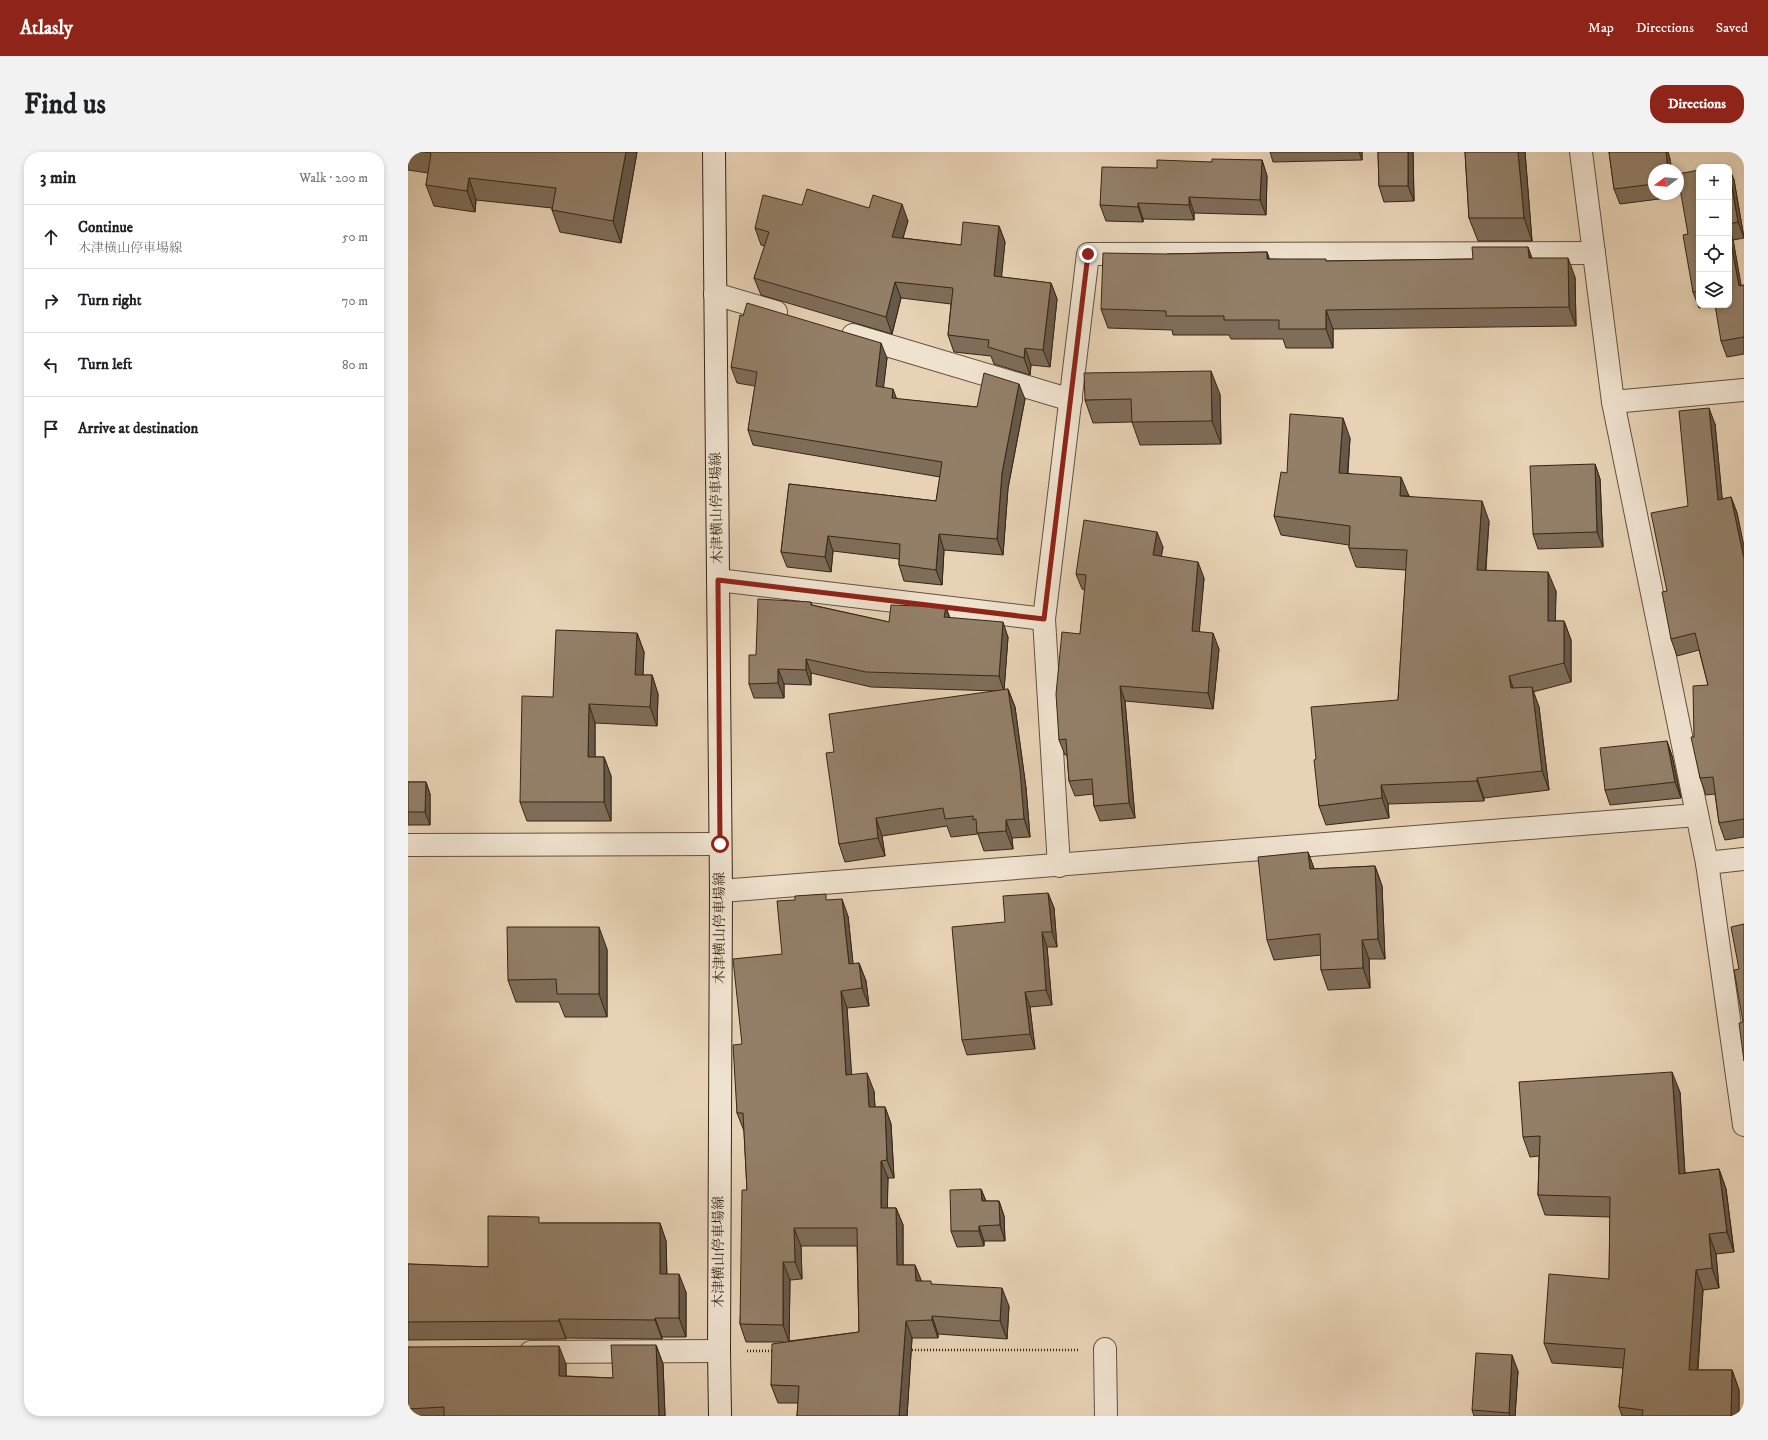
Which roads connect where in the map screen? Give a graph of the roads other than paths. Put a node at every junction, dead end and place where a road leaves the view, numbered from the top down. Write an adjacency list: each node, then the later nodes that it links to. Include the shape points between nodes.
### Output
1 (714, 152): 4 (street, 木津横山停車場線)
2 (1581, 152): 3 (street)
3 (1594, 253): 8 (street, via 1088,254); 9 (street)
4 (715, 294): 5 (street); 10 (street, 木津横山停車場線)
5 (798, 319)
6 (836, 330): 8 (street)
7 (1744, 390): 9 (street)
8 (1070, 400): 11 (street)
9 (1613, 402): 12 (street)
10 (718, 580): 11 (street); 13 (street, 木津横山停車場線)
11 (1044, 619): 17 (street)
12 (1697, 815): 16 (street); 17 (street)
13 (720, 844): 14 (street); 18 (street, 木津横山停車場線)
14 (408, 845)
15 (1744, 859): 16 (street)
16 (1707, 863): 19 (street)
17 (1058, 866): 18 (street)
18 (721, 892): 21 (street, 木津横山停車場線)
19 (1744, 1125)
20 (1105, 1350): 24 (street)
21 (719, 1351): 22 (street); 23 (street, 木津横山停車場線)
22 (512, 1352)
23 (720, 1416)
24 (1106, 1416)

